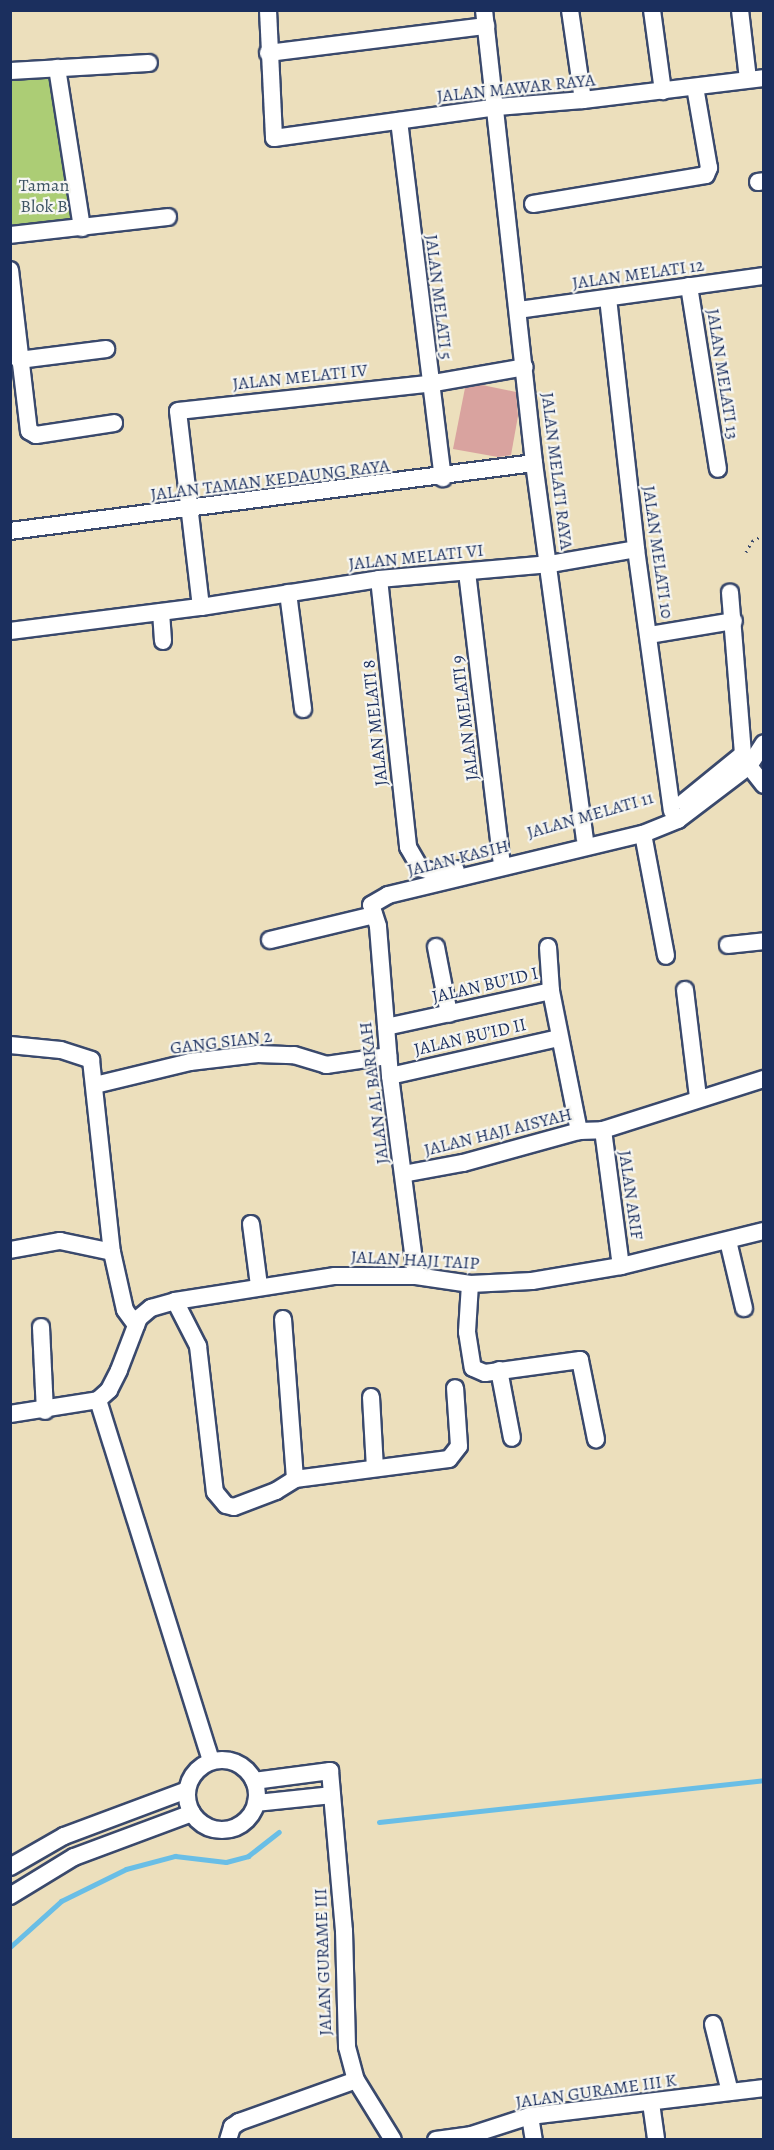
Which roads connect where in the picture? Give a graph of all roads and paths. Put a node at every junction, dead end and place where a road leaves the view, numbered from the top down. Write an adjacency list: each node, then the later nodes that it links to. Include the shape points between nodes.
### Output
1 (268, 10): 6 (street)
2 (570, 10): 13 (street)
3 (652, 10): 12 (street)
4 (740, 10): 10 (street)
5 (485, 18): 6 (street); 14 (street, JALAN MELATI RAYA)
6 (268, 53): 15 (street, JALAN MAWAR RAYA, via 274,138)
7 (148, 63): 8 (street)
8 (57, 68): 9 (street); 18 (street)
9 (10, 71)
10 (756, 78): 11 (street, JALAN MAWAR RAYA)
11 (695, 87): 12 (street, JALAN MAWAR RAYA); 16 (street, via 709,168 706,175)
12 (663, 91): 13 (street, JALAN MAWAR RAYA)
13 (582, 100): 14 (street, JALAN MAWAR RAYA)
14 (497, 107): 15 (street, JALAN MAWAR RAYA); 24 (street, JALAN MELATI RAYA)
15 (399, 121): 28 (street, JALAN MELATI 5)
16 (533, 204)
17 (168, 217): 18 (street)
18 (82, 228): 19 (street)
19 (10, 235)
20 (10, 270): 26 (street)
21 (764, 276): 22 (street, JALAN MELATI 12)
22 (689, 286): 23 (street, JALAN MELATI 12); 31 (street, JALAN MELATI 13)
23 (608, 298): 24 (street, JALAN MELATI 12); 36 (street, JALAN MELATI 10)
24 (518, 310): 27 (street, JALAN MELATI RAYA)
25 (106, 349): 26 (street)
26 (19, 360): 29 (street, via 31,435)
27 (525, 367): 28 (street, JALAN MELATI IV); 30 (street, JALAN MELATI RAYA)
28 (430, 384): 32 (street, JALAN MELATI 5); 33 (street, JALAN MELATI IV, via 178,411)
29 (114, 423)
30 (534, 464): 32 (street, JALAN TAMAN KEDAUNG RAYA); 38 (street, JALAN MELATI RAYA)
31 (718, 469)
32 (443, 478): 33 (street, JALAN TAMAN KEDAUNG RAYA)
33 (188, 511): 34 (street, JALAN TAMAN KEDAUNG RAYA); 43 (street)
34 (10, 531)
35 (764, 535): 37 (path)
36 (636, 549): 38 (street, JALAN MELATI VI); 47 (street, JALAN MELATI 10)
37 (746, 552)
38 (550, 564): 39 (street, JALAN MELATI VI); 55 (street, JALAN MELATI RAYA)
39 (467, 572): 40 (street, JALAN MELATI VI); 56 (street, JALAN MELATI 9)
40 (379, 579): 42 (street, JALAN MELATI VI); 57 (street, JALAN MELATI 8, via 408,847)
41 (730, 593): 45 (street, JALAN MELATI 11)
42 (288, 594): 43 (street, JALAN MELATI VI); 49 (street)
43 (201, 607): 44 (street, JALAN MELATI VI)
44 (161, 612): 46 (street, JALAN MELATI VI); 48 (street)
45 (734, 621): 47 (street); 53 (street, JALAN MELATI 11, via 743,754)
46 (10, 631)
47 (649, 635): 53 (street, JALAN MELATI 10)
48 (163, 641)
49 (303, 709)
50 (764, 743): 51 (street, JALAN KASIH)
51 (749, 766): 52 (street); 54 (street, JALAN KASIH, via 678,820)
52 (764, 785)
53 (672, 811): 55 (street, JALAN MELATI 11)
54 (643, 834): 58 (street, JALAN KASIH, via 388,895); 64 (street)
55 (585, 839): 56 (street, JALAN MELATI 11)
56 (501, 859): 57 (street, JALAN MELATI 11, via 437,873)
57 (414, 863)
58 (373, 910): 59 (street, JALAN KASIH); 68 (street, JALAN AL BARKAH)
59 (270, 940)
60 (764, 941): 61 (street)
61 (728, 945)
62 (436, 947): 67 (street)
63 (548, 947): 66 (street, JALAN BU’ID I)
64 (666, 956)
65 (685, 990): 75 (street)
66 (551, 992): 67 (street, JALAN BU’ID I); 69 (street)
67 (449, 1014): 68 (street, JALAN BU’ID I)
68 (386, 1027): 71 (street, JALAN AL BARKAH)
69 (559, 1038): 72 (street, JALAN BU’ID II); 77 (street)
70 (10, 1045): 74 (street, via 86,1056 94,1067)
71 (388, 1056): 72 (street, JALAN AL BARKAH); 74 (street, GANG SIAN 2, via 326,1065 294,1055 258,1054 190,1062)
72 (390, 1076): 78 (street, JALAN AL BARKAH)
73 (764, 1079): 75 (street, JALAN HAJI AISYAH)
74 (95, 1085): 83 (street)
75 (698, 1097): 76 (street, JALAN HAJI AISYAH)
76 (603, 1130): 77 (street, JALAN HAJI AISYAH); 84 (street, JALAN ARIF)
77 (579, 1131): 78 (street, JALAN HAJI AISYAH, via 463,1163)
78 (403, 1174): 85 (street, JALAN AL BARKAH)
79 (251, 1224): 87 (street)
80 (764, 1231): 81 (street, JALAN HAJI TAIP)
81 (728, 1241): 84 (street, JALAN HAJI TAIP); 89 (street)
82 (10, 1250): 83 (street, via 60,1241)
83 (112, 1252): 91 (street, via 125,1310)
84 (621, 1266): 86 (street, JALAN HAJI TAIP, via 532,1281)
85 (416, 1276): 86 (street, JALAN HAJI TAIP); 87 (street, JALAN HAJI TAIP, via 335,1276)
86 (470, 1284): 93 (street, via 467,1332 471,1365 480,1373)
87 (259, 1286): 88 (street, JALAN HAJI TAIP)
88 (175, 1301): 91 (street, JALAN HAJI TAIP, via 151,1308); 102 (street, via 198,1346 213,1479 220,1499 234,1507)
89 (744, 1308)
90 (283, 1319): 102 (street)
91 (136, 1324): 96 (street, via 119,1370 109,1390)
92 (41, 1327): 97 (street)
93 (499, 1370): 99 (street); 100 (street, via 580,1360)
94 (455, 1388): 101 (street, via 459,1446 454,1456 444,1461)
95 (371, 1397): 101 (street)
96 (98, 1400): 97 (street); 103 (street)
97 (45, 1411): 98 (street)
98 (10, 1414)
99 (512, 1438)
100 (596, 1439)
101 (375, 1468): 102 (street)
102 (296, 1479)
103 (211, 1761): 104 (street, via 221,1759 241,1765); 105 (street, via 195,1772)
104 (254, 1781): 106 (street, JALAN GURAME III, via 330,1771); 107 (street)
105 (187, 1790): 108 (street); 109 (street, via 100,1821)
106 (332, 1795): 107 (street); 112 (street, JALAN GURAME III, via 344,1931 343,2015)
107 (256, 1803): 108 (street, via 251,1815 233,1829 210,1828)
108 (192, 1813): 110 (street, via 74,1857)
109 (10, 1867)
110 (10, 1896)
111 (712, 2024): 114 (street)
112 (356, 2080): 117 (street, via 238,2122); 118 (street, JALAN GURAME III)
113 (764, 2088): 114 (street, JALAN GURAME III K)
114 (730, 2092): 115 (street, JALAN GURAME III K)
115 (651, 2103): 116 (street, JALAN GURAME III K); 121 (street)
116 (530, 2116): 119 (street, JALAN GURAME III K, via 471,2135); 120 (street)
117 (228, 2139)
118 (393, 2139)
119 (436, 2139)
120 (534, 2139)
121 (656, 2139)

